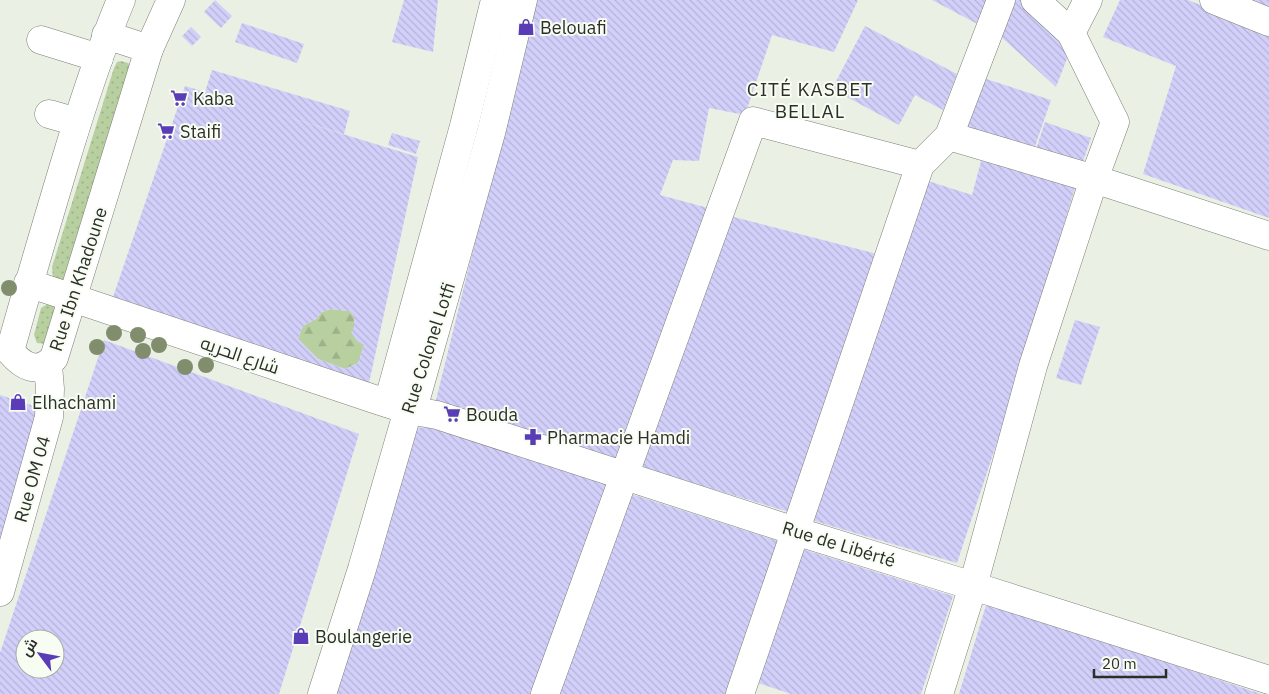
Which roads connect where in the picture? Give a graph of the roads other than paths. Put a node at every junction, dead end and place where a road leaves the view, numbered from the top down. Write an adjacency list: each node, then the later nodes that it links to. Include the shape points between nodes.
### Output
1 (121, 0): 12 (street, Rue Ibn Khadoune)
2 (171, 0): 13 (street, Rue Ibn Khadoune)
3 (495, 0): 16 (street, Rue Colonel Lotfi)
4 (523, 0): 17 (street, Rue Colonel Lotfi)
5 (1002, 0): 18 (street)
6 (1035, 0): 10 (street)
7 (1088, 0): 10 (street)
8 (1214, 0): 9 (street)
9 (1269, 22)
10 (1071, 33): 20 (street, via 1114,122)
11 (41, 40): 12 (street)
12 (102, 46): 13 (street); 15 (street, Rue Ibn Khadoune)
13 (149, 49): 23 (street, Rue Ibn Khadoune)
14 (49, 114): 15 (street)
15 (77, 122): 22 (street, Rue Ibn Khadoune)
16 (464, 126): 17 (street); 26 (street, Rue Colonel Lotfi)
17 (491, 133): 26 (street, Rue Colonel Lotfi, via 417,394)
18 (949, 136): 19 (street); 20 (street)
19 (920, 165): 27 (street, via 753,121); 28 (street)
20 (1094, 179): 21 (street); 29 (street, via 1034,366)
21 (1269, 236)
22 (28, 283): 23 (street, شارع الحريه); 24 (street, Rue Ibn Khadoune)
23 (73, 298): 25 (street, Rue Ibn Khadoune, via 54,358); 26 (street, شارع الحريه)
24 (5, 354): 25 (street, Rue Ibn Khadoune, via 29,367 42,368)
25 (48, 364): 30 (street, Rue OM 04, via 49,417)
26 (398, 406): 27 (street, Rue de Libérté); 33 (street, Rue Colonel Lotfi, via 362,569)
27 (624, 475): 28 (street, Rue de Libérté); 34 (street)
28 (795, 531): 29 (street, Rue de Libérté); 32 (street)
29 (973, 586): 31 (street, Rue de Libérté); 35 (street)
30 (0, 592)
31 (1269, 680)
32 (745, 693)
33 (322, 694)
34 (545, 694)
35 (939, 694)

